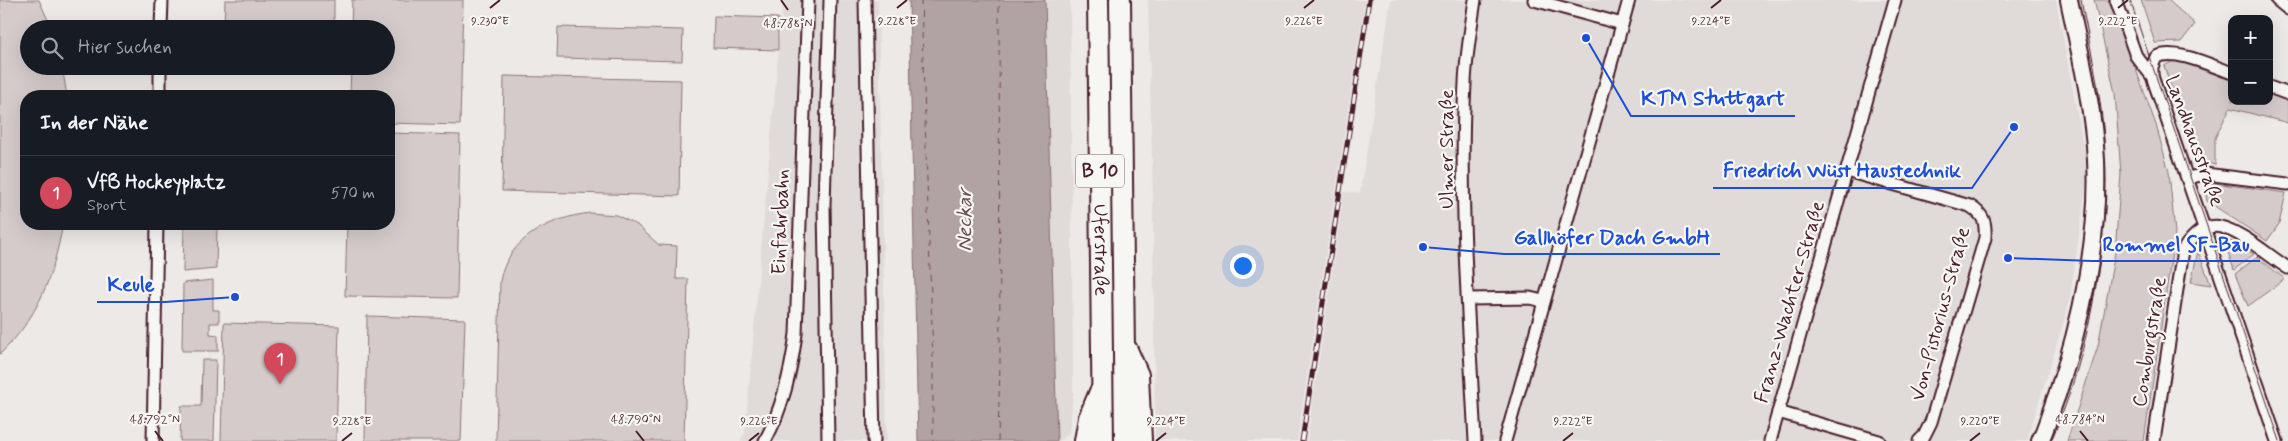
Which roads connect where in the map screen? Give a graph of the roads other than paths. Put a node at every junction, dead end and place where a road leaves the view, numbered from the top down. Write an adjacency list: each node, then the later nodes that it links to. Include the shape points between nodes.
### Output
1 (162, 0): 15 (street)
2 (808, 0): 34 (street, Einfahrbahn, via 796,334 787,386)
3 (830, 0): 40 (street, via 824,205)
4 (865, 0): 41 (street)
5 (1098, 0): 32 (highway, Uferstraße / B 10)
6 (1120, 0): 31 (highway, Uferstraße / B 10)
7 (1474, 0): 29 (street, Ulmer Straße, via 1464,122)
8 (1534, 0): 16 (street)
9 (1629, 0): 16 (street)
10 (1895, 0): 23 (street, Franz-Wachter-Straße)
11 (2069, 0): 51 (street, via 2092,114 2096,162 2093,234 2065,371)
12 (2116, 0): 19 (street, Landhausstraße, via 2136,56)
13 (2277, 0): 14 (street)
14 (2288, 9)
15 (161, 20)
16 (1622, 24): 30 (street)
17 (2228, 72): 19 (street, via 2166,54 2156,57)
18 (160, 75): 21 (street)
19 (2152, 76): 24 (street, Landhausstraße)
20 (2273, 88): 22 (street)
21 (160, 90)
22 (2288, 94)
23 (1847, 171): 33 (street, Franz-Wachter-Straße); 50 (street, Von-Pistorius-Straße, via 1970,206 1980,212 1986,224 1985,238 1931,422)
24 (2188, 178): 25 (street, via 2205,174); 26 (street, Landhausstraße)
25 (2288, 184)
26 (2206, 229): 28 (street, via 2220,226); 36 (street, Landhausstraße); 52 (street, Comburgstraße, via 2191,238 2183,250)
27 (157, 230): 37 (street)
28 (2288, 268)
29 (1468, 299): 30 (street, via 1530,298); 46 (street, Ulmer Straße)
30 (1543, 301): 47 (street)
31 (1124, 342): 44 (highway, Uferstraße / B 10); 45 (highway, B 10, via 1138,374)
32 (1103, 381): 42 (highway, B 10, via 1089,418); 43 (highway, Uferstraße / B 10)
33 (1778, 412): 48 (street, Franz-Wachter-Straße); 49 (street)
34 (772, 428): 38 (street); 39 (street, Einfahrbahn)
35 (2288, 436): 36 (street)
36 (2275, 440)
37 (153, 441)
38 (761, 441)
39 (765, 441)
40 (828, 441)
41 (875, 441)
42 (1085, 441)
43 (1103, 441)
44 (1124, 441)
45 (1141, 441)
46 (1475, 441)
47 (1505, 441)
48 (1770, 441)
49 (1878, 441)
50 (1919, 441)
51 (2040, 441)
52 (2154, 441)

